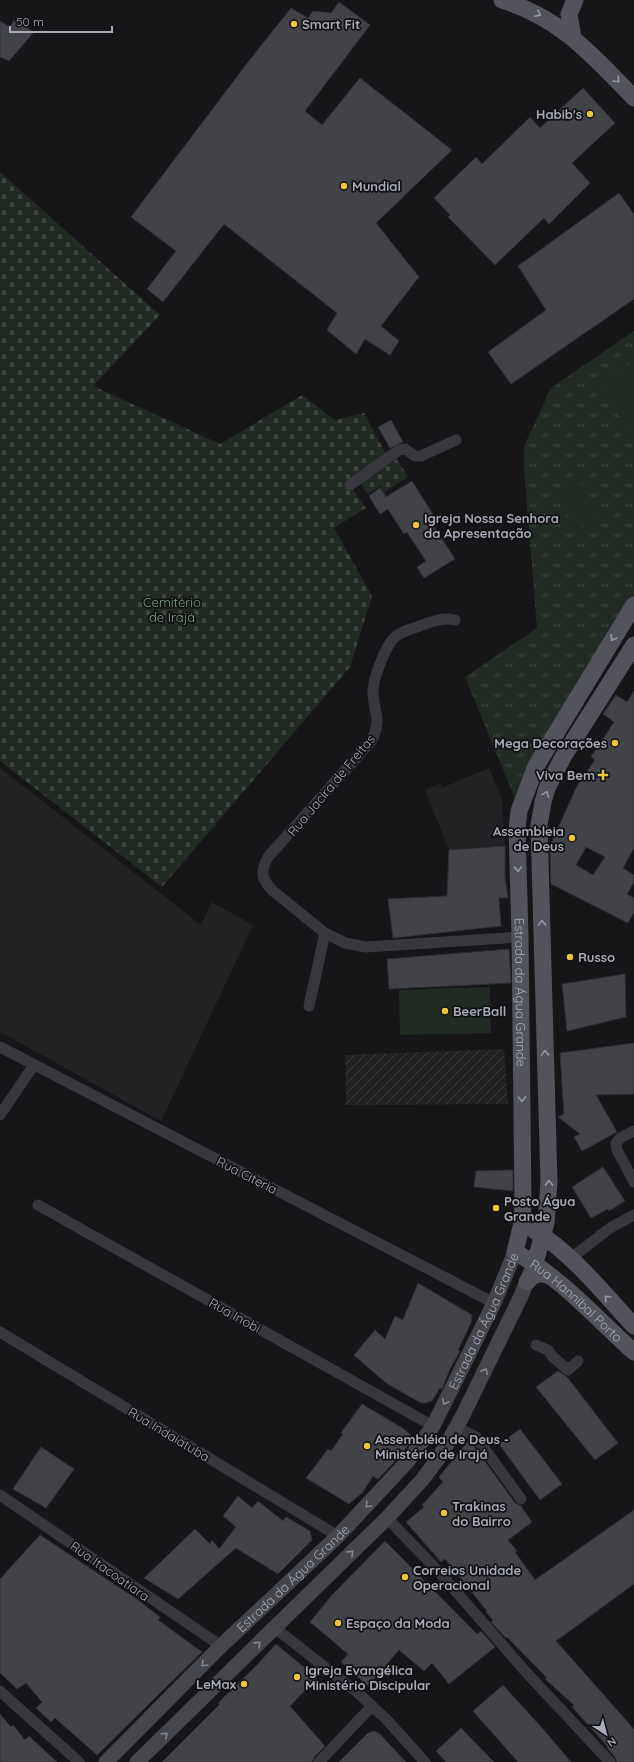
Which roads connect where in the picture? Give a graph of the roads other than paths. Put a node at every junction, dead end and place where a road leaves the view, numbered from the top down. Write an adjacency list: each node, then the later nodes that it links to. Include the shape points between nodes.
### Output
1 (502, 0): 3 (main road, one-way to 3, via 543,17)
2 (575, 0): 3 (main road, via 569,14)
3 (573, 38): 4 (main road, one-way to 4)
4 (634, 98)
5 (456, 440): 6 (street, via 421,456 416,456 406,449 398,450)
6 (350, 485)
7 (634, 605): 11 (main road, Estrada da Água Grande, one-way to 11, via 536,766 519,811 517,829)
8 (455, 620): 10 (street, Rua Jacira de Freitas, via 434,620 401,632 393,639 374,682 373,693 378,716 377,729 372,740 268,857 264,865 262,875 265,883)
9 (634, 645): 21 (main road, Estrada da Água Grande, one-way to 9, via 549,1182 539,825 547,788 563,757)
10 (325, 933): 11 (street, via 345,943 366,947); 12 (street)
11 (520, 937): 20 (main road, Estrada da Água Grande, one-way to 20)
12 (309, 1006)
13 (0, 1047): 14 (street, Rua Citeria)
14 (34, 1065): 15 (street); 27 (street, Rua Citeria)
15 (0, 1115)
16 (634, 1131): 17 (street, via 616,1143 617,1150)
17 (634, 1182)
18 (38, 1205): 33 (street, Rua Inobi)
19 (634, 1215): 23 (street, via 610,1228)
20 (522, 1223): 21 (main road, Rua Hannibal Porto); 22 (main road, Estrada da Água Grande)
21 (543, 1236): 23 (main road, Rua Hannibal Porto); 24 (main road, Estrada da Água Grande)
22 (515, 1252): 24 (main road, Rua Hannibal Porto); 27 (main road, Estrada da Água Grande)
23 (570, 1259): 28 (main road, Rua Hannibal Porto, one-way to 23)
24 (535, 1263): 25 (main road, Rua Hannibal Porto); 26 (main road, Estrada da Água Grande)
25 (550, 1276): 26 (main road, via 539,1273); 31 (main road, Rua Hannibal Porto)
26 (527, 1282): 34 (main road, Estrada da Água Grande, one-way to 26)
27 (494, 1303): 33 (main road, Estrada da Água Grande, one-way to 33)
28 (634, 1326)
29 (0, 1332): 38 (street, Rua Indaiatuba)
30 (536, 1345): 32 (street, via 548,1350 568,1370)
31 (634, 1352)
32 (578, 1361)
33 (433, 1426): 38 (main road, Estrada da Água Grande, one-way to 38, via 408,1461)
34 (456, 1427): 36 (street, via 476,1437); 37 (main road, Estrada da Água Grande, via 440,1456 422,1480)
35 (0, 1495): 40 (street, Rua Itacoatiara)
36 (521, 1499)
37 (387, 1518): 39 (main road, Estrada da Água Grande, one-way to 37); 48 (street)
38 (338, 1536): 40 (main road, Estrada da Água Grande)
39 (274, 1628): 42 (street); 45 (main road, Estrada da Água Grande, one-way to 39)
40 (221, 1646): 44 (main road, Estrada da Água Grande, one-way to 44)
41 (0, 1690): 43 (street)
42 (372, 1706): 46 (street); 47 (street)
43 (79, 1762)
44 (106, 1762)
45 (137, 1762)
46 (318, 1762)
47 (425, 1762)
48 (610, 1762)

